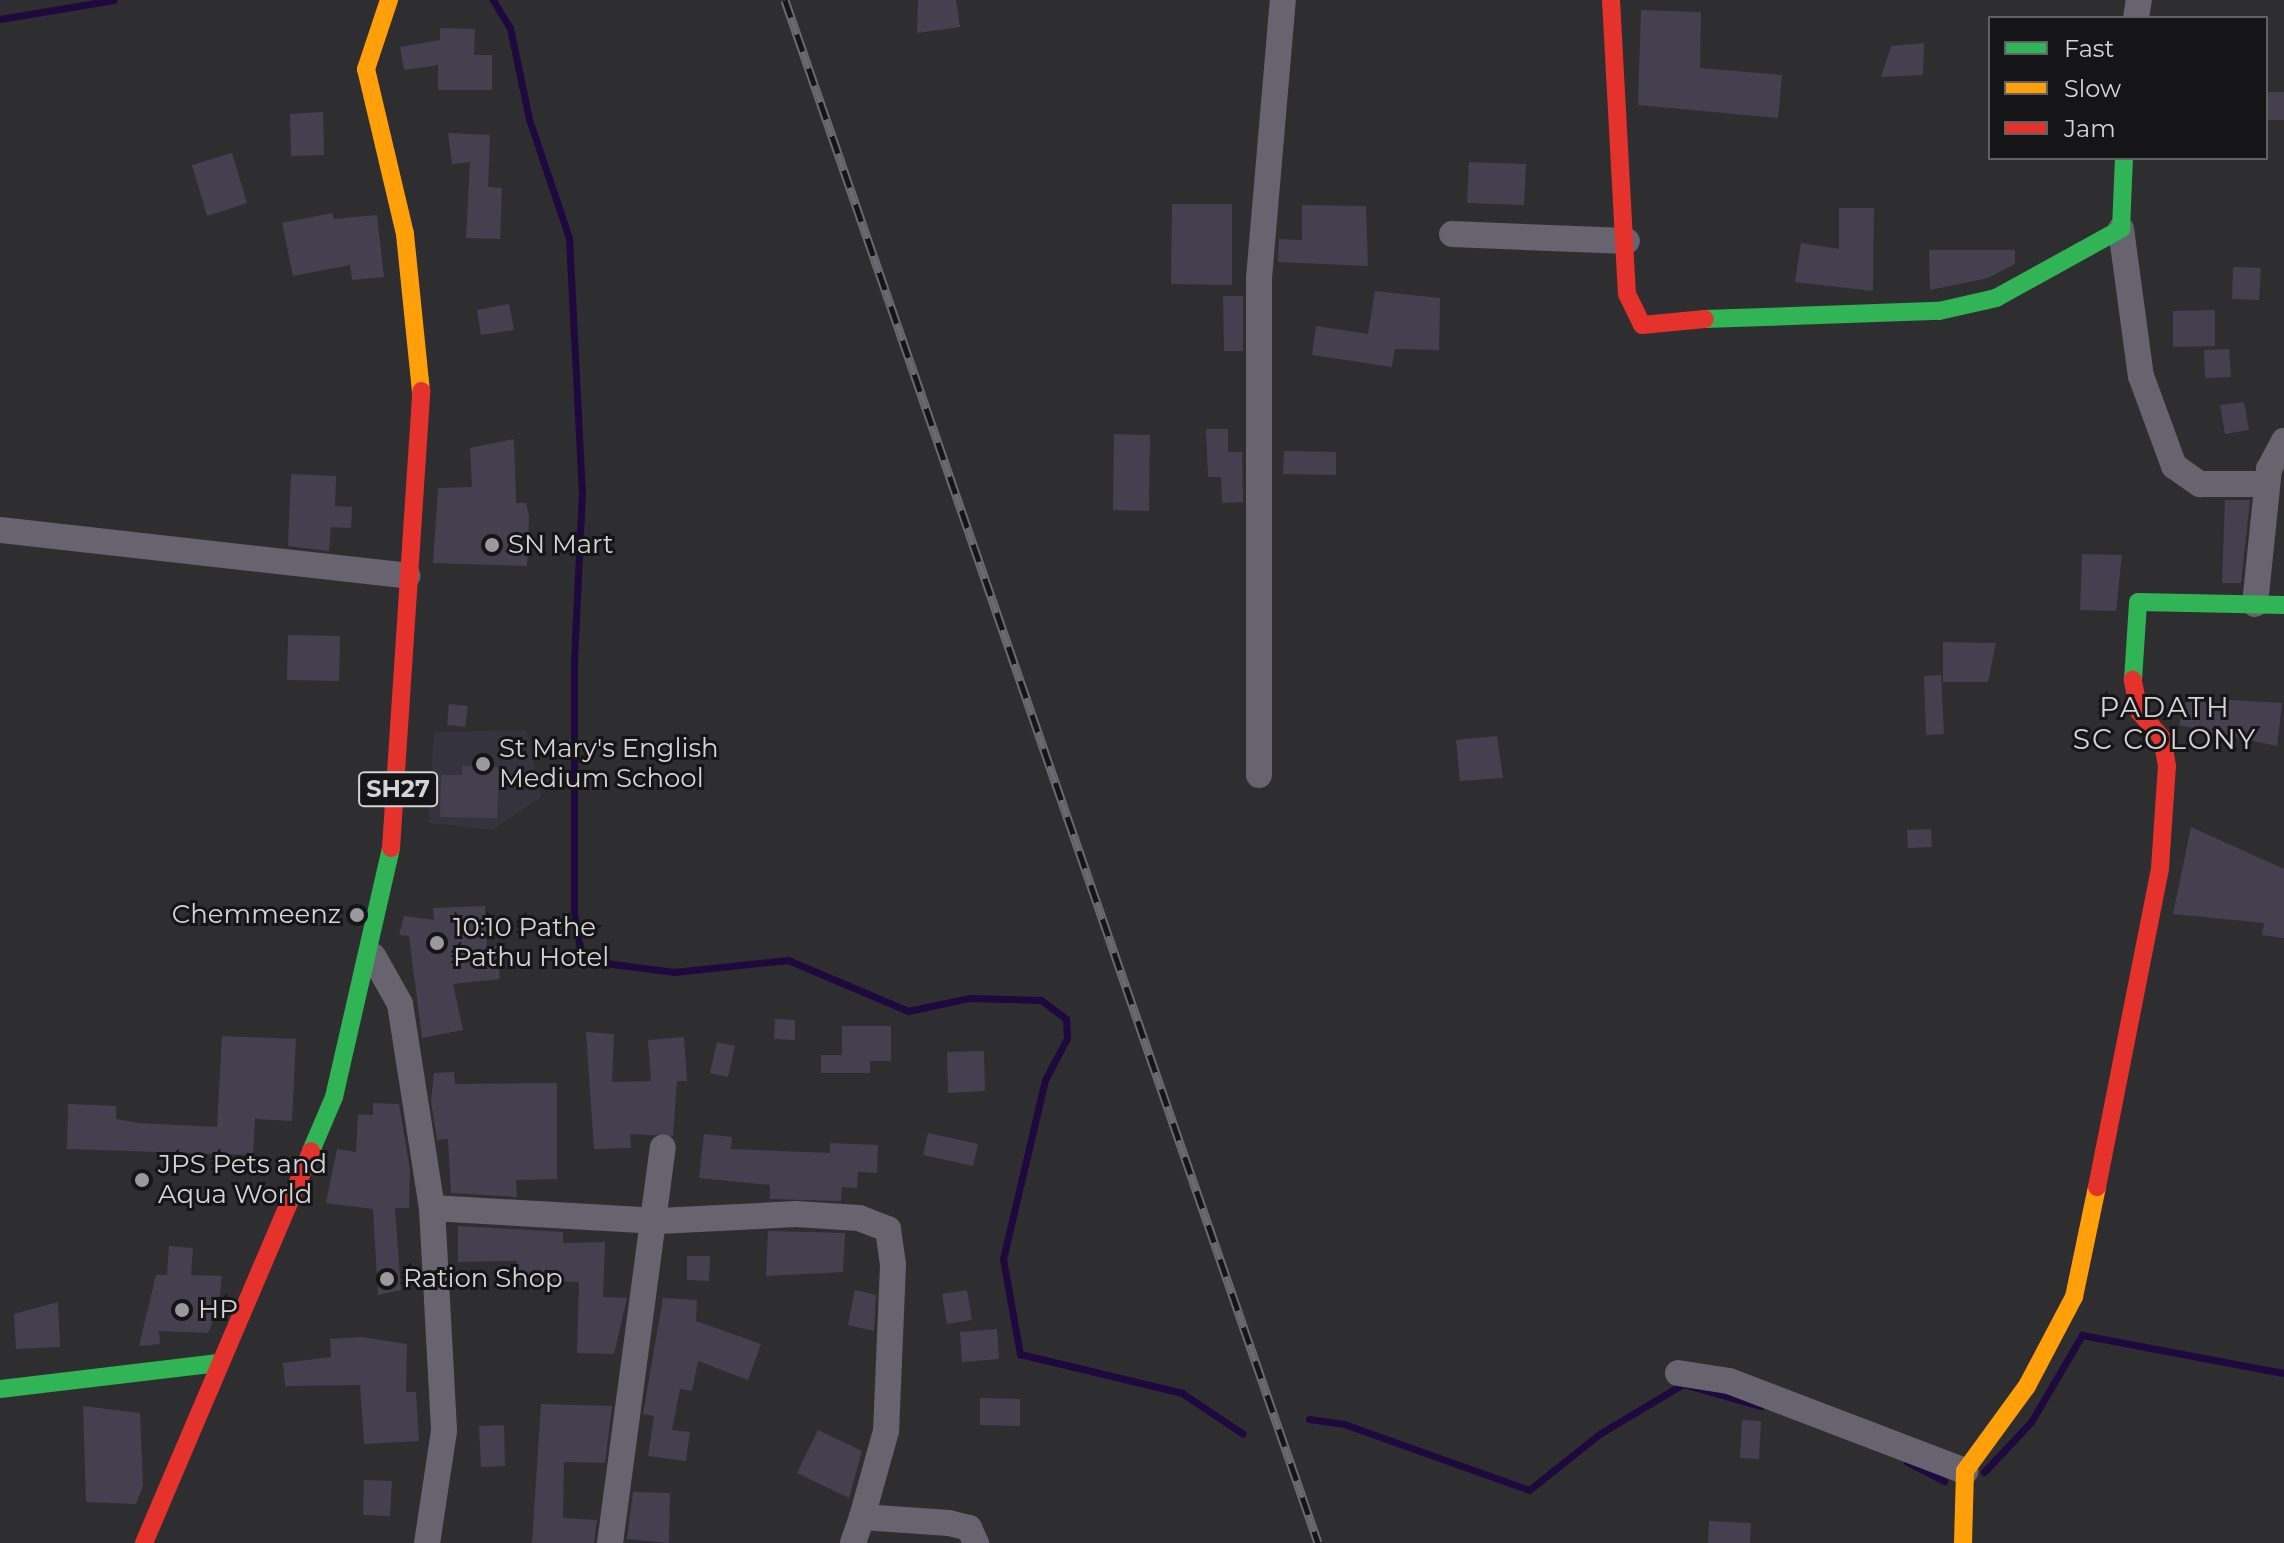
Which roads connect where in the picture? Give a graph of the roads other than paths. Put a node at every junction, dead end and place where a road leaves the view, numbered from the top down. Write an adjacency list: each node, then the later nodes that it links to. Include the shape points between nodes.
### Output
1 (389, 0): 11 (street, SH27, via 366,69 418,324 421,395)
2 (1283, 0): 14 (street, via 1259,278)
3 (1611, 0): 7 (street)
4 (2124, 160): 5 (street)
5 (2121, 229): 7 (street, via 1996,298 1939,311 1771,313 1642,325 1627,294); 9 (street, via 2141,376 2174,466 2200,484)
6 (1452, 234): 7 (street)
7 (1627, 241)
8 (2284, 441): 9 (street)
9 (2267, 484): 12 (street)
10 (0, 530): 11 (street)
11 (407, 576): 15 (street, SH27, via 397,808)
12 (2255, 604): 13 (street); 22 (street, via 2138,602 2132,687 2139,712 2162,738 2167,766 2160,868 2074,1297 2027,1386)
13 (2284, 605)
14 (1259, 775)
15 (373, 956): 17 (street, via 400,1004); 19 (street, SH27, via 334,1097)
16 (663, 1148): 18 (street)
17 (432, 1208): 18 (street); 25 (street, via 444,1431)
18 (659, 1221): 23 (street, via 796,1214 859,1218 888,1229 893,1265 886,1431); 26 (street)
19 (218, 1363): 21 (street); 24 (street, SH27)
20 (1678, 1373): 22 (street, via 1729,1381)
21 (0, 1389)
22 (1965, 1471): 29 (street)
23 (862, 1517): 27 (street); 28 (street, via 949,1523 969,1528)
24 (144, 1543)
25 (427, 1543)
26 (610, 1543)
27 (853, 1543)
28 (976, 1543)
29 (1963, 1543)

